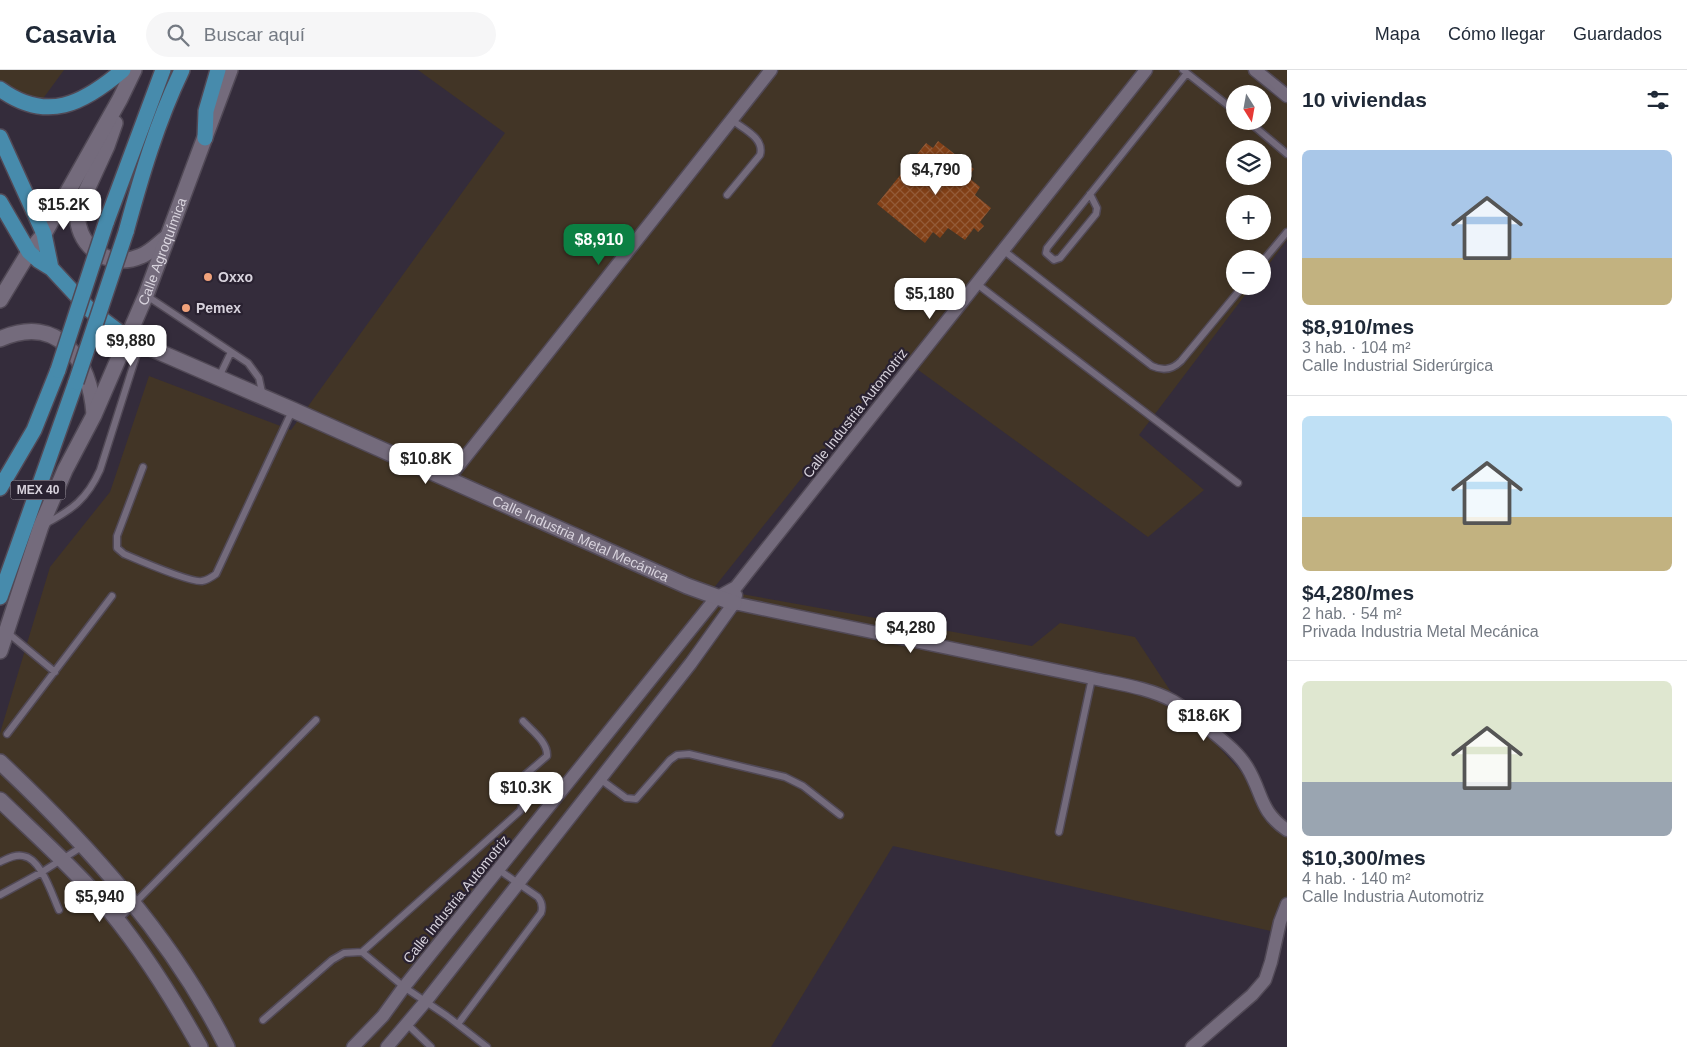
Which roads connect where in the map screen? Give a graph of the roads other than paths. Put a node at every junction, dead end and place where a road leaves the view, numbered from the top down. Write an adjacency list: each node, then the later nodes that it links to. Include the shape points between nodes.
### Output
1 (123, 70): 11 (highway, via 94,93 62,105 28,104)
2 (134, 70): 13 (street)
3 (163, 70): 44 (highway, MEX 40, bridge, via 106,223 58,370 34,430)
4 (182, 70): 48 (highway, MEX 40, bridge, via 154,138 76,382)
5 (218, 70): 18 (highway, via 206,111)
6 (230, 70): 18 (street, Calle Agroquímica)
7 (771, 70): 15 (street)
8 (1146, 70): 26 (street, Calle Industria Automotriz)
9 (1255, 70): 12 (street)
10 (1185, 72): 14 (lane); 20 (lane)
11 (0, 89)
12 (1287, 96)
13 (120, 99): 24 (street); 25 (street, via 112,133 78,209 81,234 92,250 109,259 122,261 141,256)
14 (1226, 104)
15 (732, 120): 21 (lane, via 760,142 762,149); 42 (street)
16 (1259, 130): 19 (lane)
17 (0, 137): 24 (highway)
18 (205, 138): 25 (street, Calle Agroquímica)
19 (1287, 154)
20 (1090, 194): 20 (lane, via 1047,248 1046,253 1054,260 1060,258 1096,214 1097,208)
21 (727, 195)
22 (0, 202): 28 (highway)
23 (1287, 232): 27 (lane)
24 (44, 234): 28 (street); 29 (highway)
25 (168, 236): 31 (street, Calle Agroquímica)
26 (1003, 250): 30 (street, Calle Industria Automotriz); 32 (lane, via 1152,366 1163,370 1181,361)
27 (1271, 251)
28 (29, 252): 29 (highway); 33 (street)
29 (51, 268): 35 (highway, via 90,310)
30 (977, 284): 43 (lane); 46 (street, Calle Industria Automotriz)
31 (146, 295): 35 (street, Calle Agroquímica); 36 (lane)
32 (1236, 295)
33 (0, 300)
34 (0, 339): 40 (street, via 24,332 53,336 64,342 83,367)
35 (134, 341): 37 (street, Calle Industria Metal Mecánica); 40 (street, Calle Agroquímica); 45 (lane, via 94,483 75,506)
36 (231, 352): 37 (lane); 38 (lane, via 255,371 262,384)
37 (219, 378): 38 (street, Calle Industria Metal Mecánica)
38 (263, 397): 39 (street, Calle Industria Metal Mecánica)
39 (293, 410): 41 (lane, via 216,574 210,579 189,579 124,554 117,548 117,536); 42 (street, Calle Industria Metal Mecánica)
40 (94, 415): 45 (street, Calle Agroquímica)
41 (143, 468)
42 (448, 479): 49 (street, Calle Industria Metal Mecánica)
43 (1238, 483)
44 (0, 488)
45 (41, 526): 51 (street, Calle Agroquímica)
46 (736, 587): 49 (street, Calle Industria Automotriz); 50 (street)
47 (112, 596): 53 (lane)
48 (0, 597)
49 (716, 598): 50 (street, Calle Industria Metal Mecánica); 67 (street, Calle Industria Automotriz)
50 (734, 603): 54 (street); 59 (street)
51 (6, 631): 52 (street, Calle Agroquímica); 53 (lane)
52 (0, 651)
53 (55, 672): 57 (lane)
54 (1092, 678): 62 (street, via 1151,692 1186,710 1240,756 1266,810); 63 (lane)
55 (316, 720): 71 (lane)
56 (523, 720): 75 (lane, via 542,742 547,756 523,779 524,802 520,811)
57 (7, 734)
58 (0, 762): 64 (street)
59 (600, 778): 61 (lane, via 626,798 636,799 670,760 689,754 785,777 803,786); 69 (street)
60 (0, 800): 65 (street)
61 (840, 815)
62 (1287, 830)
63 (1059, 832)
64 (83, 846): 65 (lane); 71 (street)
65 (62, 860): 68 (lane); 74 (street)
66 (0, 862): 68 (lane, via 23,856 35,862)
67 (499, 870): 69 (lane); 76 (street, Calle Industria Automotriz)
68 (42, 872): 70 (lane); 73 (lane)
69 (518, 883): 77 (street); 80 (lane, via 538,897 541,913)
70 (0, 895)
71 (134, 903): 74 (lane); 82 (street, via 176,960)
72 (1287, 904): 87 (street, via 1265,980)
73 (59, 910)
74 (118, 920): 81 (street, via 165,988)
75 (362, 952): 76 (lane); 78 (lane, via 344,953 332,960)
76 (404, 987): 77 (lane); 83 (street, Calle Industria Automotriz, via 383,1016)
77 (426, 1001): 79 (street); 80 (lane)
78 (263, 1020)
79 (407, 1024): 84 (street); 85 (lane)
80 (458, 1024): 86 (lane)
81 (200, 1047)
82 (227, 1047)
83 (353, 1047)
84 (387, 1047)
85 (431, 1047)
86 (487, 1047)
87 (1192, 1047)

